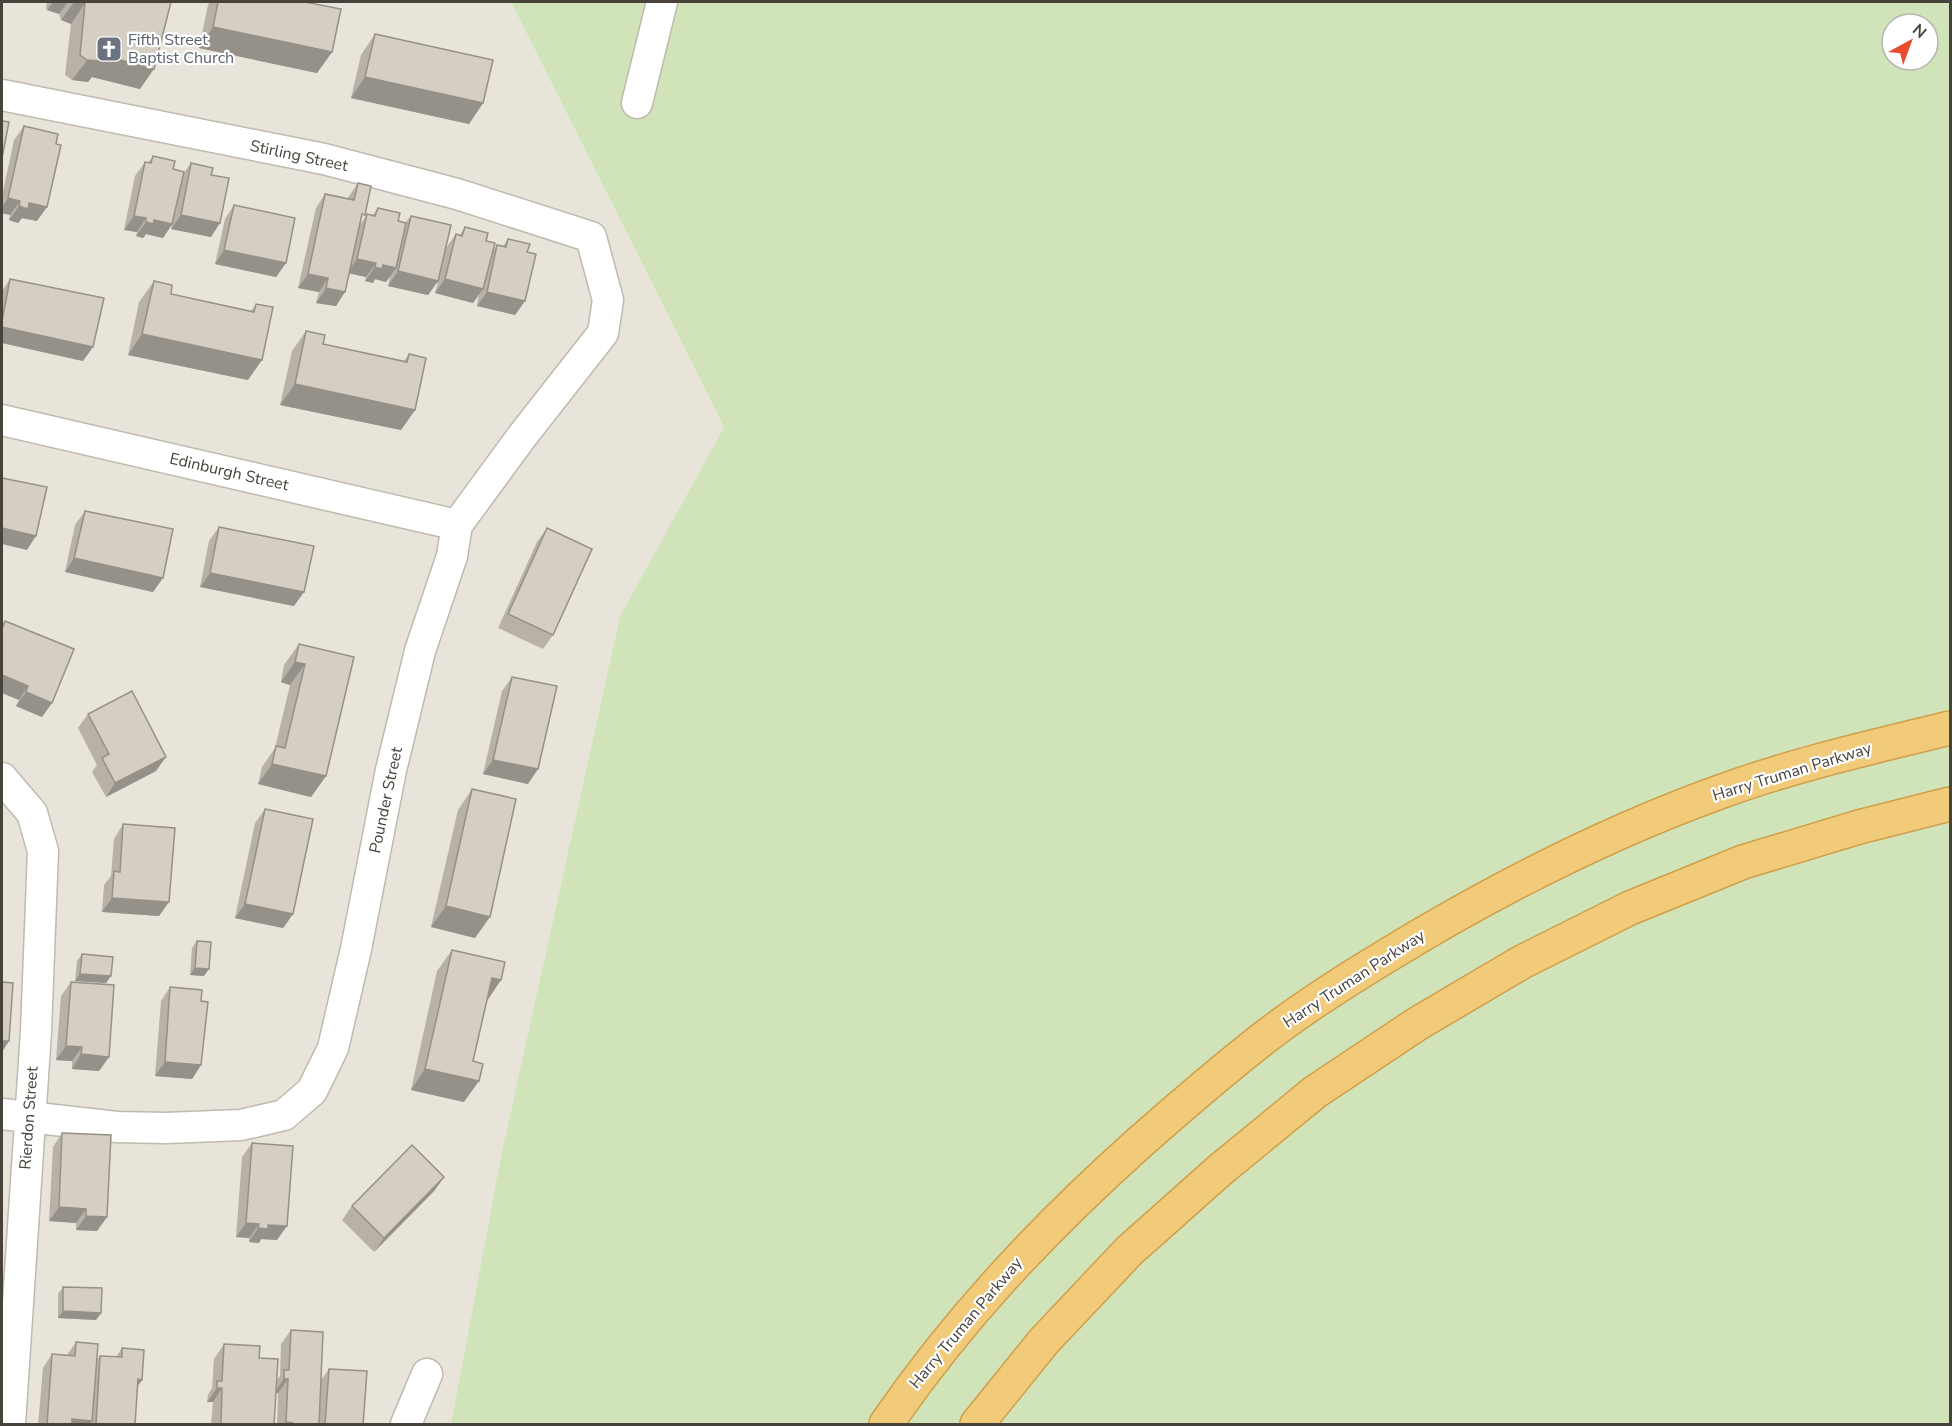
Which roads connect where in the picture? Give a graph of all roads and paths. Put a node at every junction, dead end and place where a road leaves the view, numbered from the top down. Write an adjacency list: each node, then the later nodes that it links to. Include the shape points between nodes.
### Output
1 (662, 2): 3 (street)
2 (2, 95): 4 (street, Stirling Street, via 324,159 458,194)
3 (637, 103)
4 (591, 237): 6 (street, Pounder Street, via 608,300 603,333)
5 (2, 420): 6 (street, Edinburgh Street)
6 (457, 525): 10 (street, Pounder Street, via 452,556 420,651 391,770 333,1048 312,1091 284,1115 241,1125 117,1127)
7 (1950, 728): 14 (highway, Harry Truman Parkway, via 1718,792 1598,841 1486,897 1377,961 1271,1033 1078,1198 988,1292)
8 (2, 778): 10 (street, Rierdon Street, via 32,813 44,851 36,1031)
9 (1950, 804): 15 (highway, via 1743,862 1640,904 1522,962 1417,1024 1316,1092 1220,1170 1130,1251 1044,1341)
10 (15, 1115): 12 (street, Rierdon Street)
11 (427, 1374): 13 (street)
12 (10, 1425)
13 (406, 1425)
14 (886, 1425)
15 (977, 1425)

